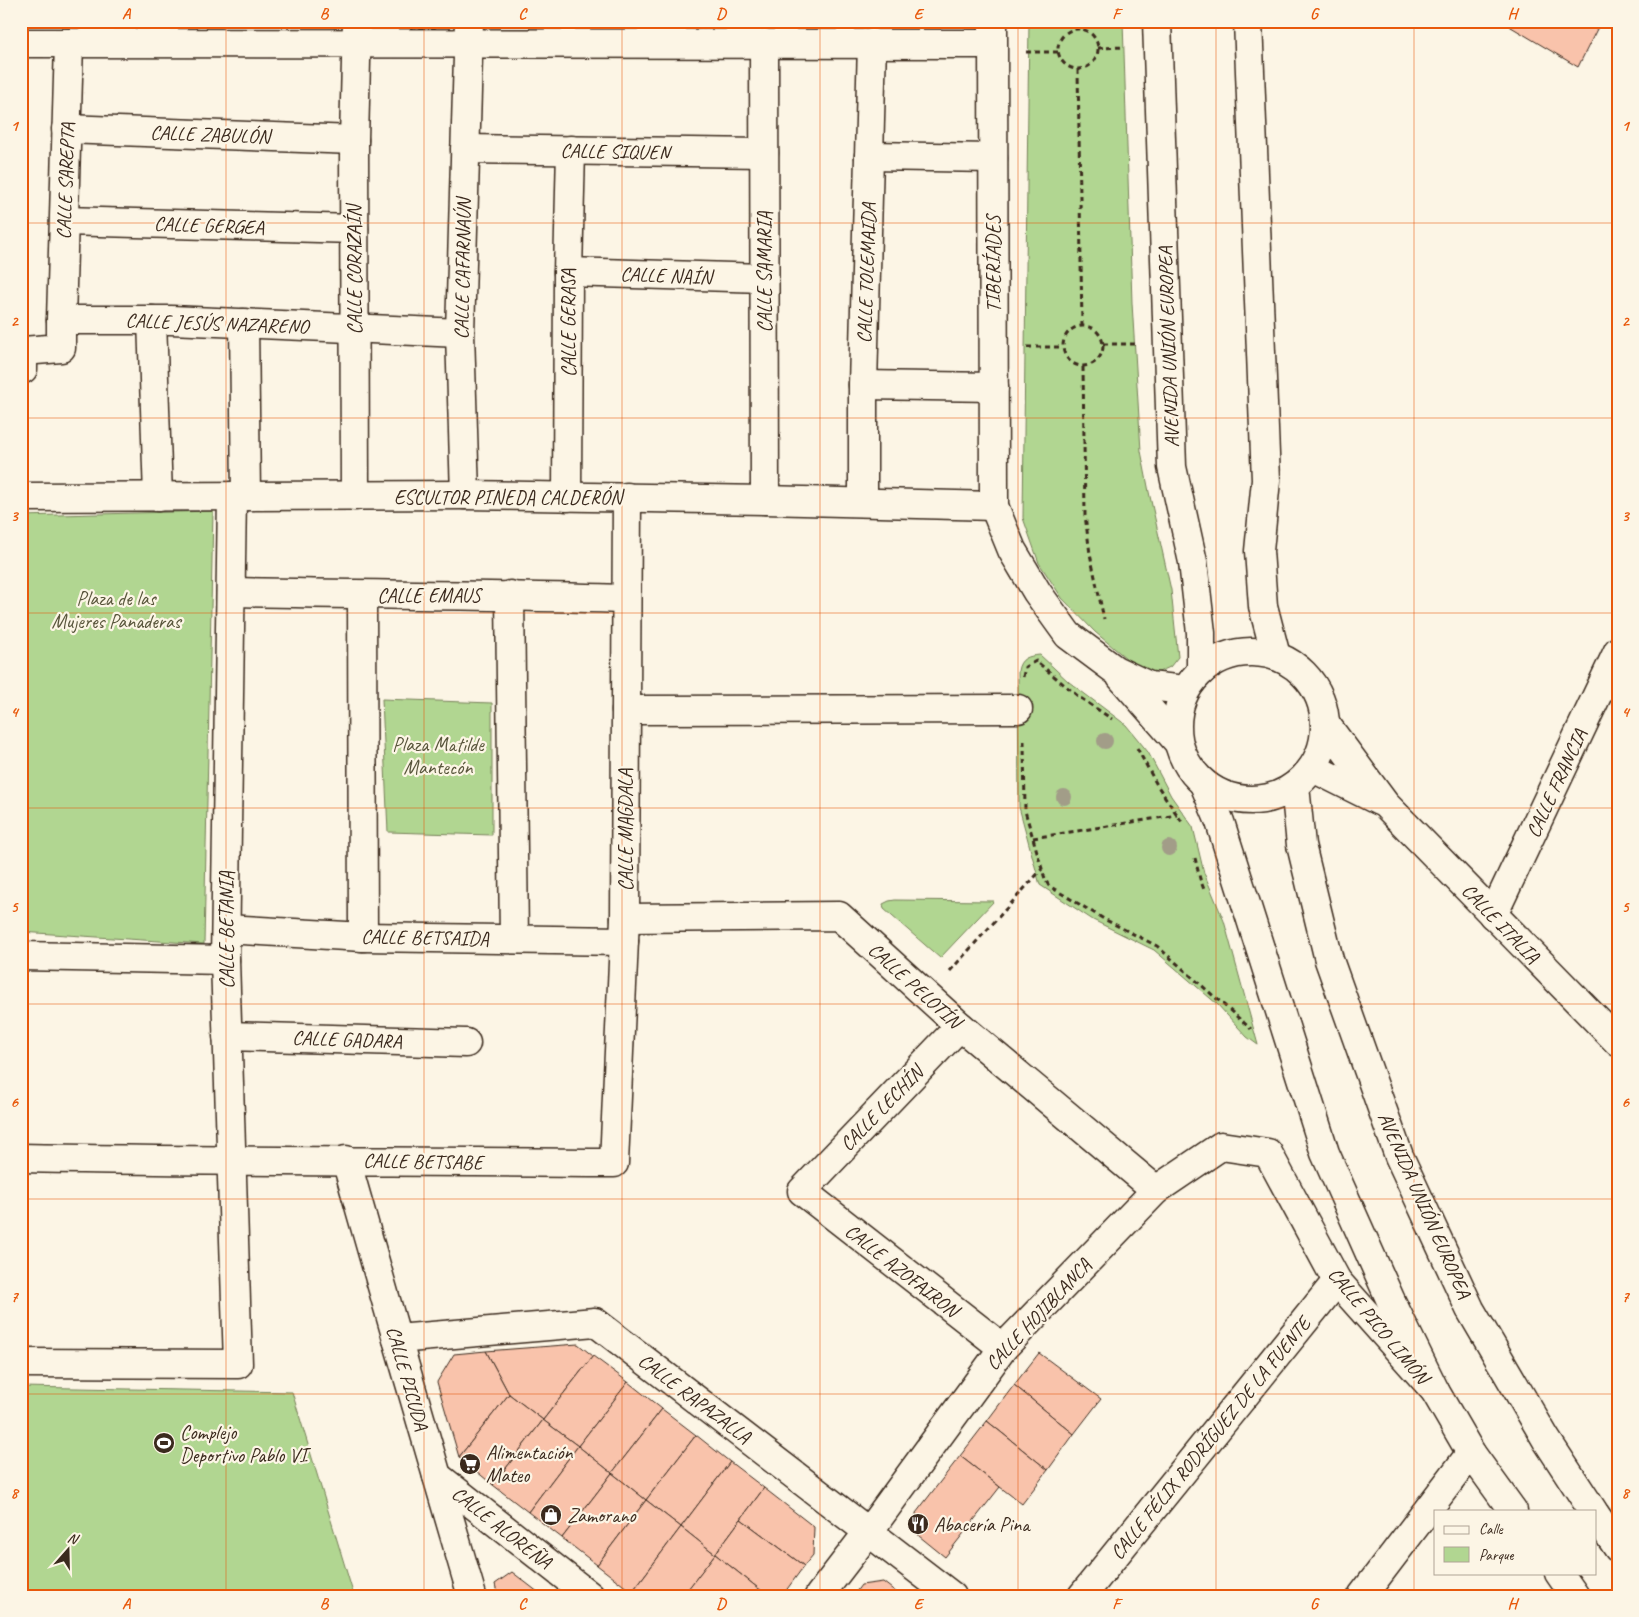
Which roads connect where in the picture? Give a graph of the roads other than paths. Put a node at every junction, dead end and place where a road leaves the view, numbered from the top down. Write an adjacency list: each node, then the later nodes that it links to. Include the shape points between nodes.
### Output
1 (1157, 21): 49 (street, AVENIDA UNIÓN EUROPEA, via 1172,467 1193,562 1201,633)
2 (1248, 21): 47 (street, via 1266,480 1258,551 1263,606)
3 (118, 32): 4 (street); 12 (street)
4 (229, 32): 5 (street)
5 (357, 32): 6 (street); 14 (street, CALLE CORAZAÍN)
6 (469, 32): 7 (street); 15 (street, CALLE CAFARNAÚN)
7 (574, 32): 9 (street)
8 (993, 33): 10 (street); 19 (street, TIBERÍADES)
9 (770, 36): 10 (street); 17 (street, CALLE SAMARIA)
10 (879, 36): 18 (street, CALLE TOLEMAIDA)
11 (21, 43): 12 (street)
12 (69, 43): 13 (street, CALLE SAREPTA)
13 (66, 129): 14 (street, CALLE ZABULÓN); 20 (street, CALLE SAREPTA)
14 (354, 140): 21 (street, CALLE CORAZAÍN)
15 (465, 149): 16 (street, CALLE SIQUEN); 28 (street, CALLE CAFARNAÚN)
16 (571, 150): 17 (street, CALLE SIQUEN); 22 (street, CALLE GERASA)
17 (764, 153): 23 (street, CALLE SAMARIA)
18 (869, 156): 19 (street); 30 (street, CALLE TOLEMAIDA)
19 (993, 158): 31 (street, TIBERÍADES)
20 (64, 221): 21 (street, CALLE GERGEA); 24 (street, CALLE SAREPTA)
21 (354, 230): 27 (street, CALLE CORAZAÍN)
22 (568, 272): 23 (street, CALLE NAÍN); 37 (street, CALLE GERASA)
23 (764, 278): 39 (street, CALLE SAMARIA)
24 (61, 320): 25 (street, CALLE JESÚS NAZARENO); 29 (street, via 61,348 23,351)
25 (152, 320): 26 (street, CALLE JESÚS NAZARENO); 36 (street)
26 (244, 323): 27 (street, CALLE JESÚS NAZARENO); 33 (street, CALLE BETANIA)
27 (354, 328): 28 (street, CALLE JESÚS NAZARENO); 34 (street, CALLE CORAZAÍN)
28 (460, 333): 32 (street, CALLE CAFARNAÚN)
29 (21, 369)
30 (863, 385): 31 (street); 40 (street, CALLE TOLEMAIDA)
31 (994, 387): 41 (street, TIBERÍADES)
32 (465, 495): 34 (street, ESCULTOR PINEDA CALDERÓN); 37 (street, ESCULTOR PINEDA CALDERÓN)
33 (239, 496): 34 (street, ESCULTOR PINEDA CALDERÓN); 36 (street, ESCULTOR PINEDA CALDERÓN); 42 (street, CALLE BETANIA)
34 (354, 496)
35 (21, 497): 36 (street, ESCULTOR PINEDA CALDERÓN)
36 (158, 497)
37 (567, 497): 38 (street, ESCULTOR PINEDA CALDERÓN)
38 (627, 498): 39 (street, ESCULTOR PINEDA CALDERÓN); 45 (street, CALLE MAGDALA)
39 (765, 500): 40 (street, ESCULTOR PINEDA CALDERÓN)
40 (863, 502): 41 (street, ESCULTOR PINEDA CALDERÓN)
41 (994, 506): 48 (street, via 1012,550 1068,635)
42 (231, 592): 43 (street, CALLE EMAUS); 58 (street, CALLE BETANIA)
43 (362, 595): 44 (street, CALLE EMAUS); 60 (street)
44 (510, 595): 45 (street, CALLE EMAUS); 61 (street)
45 (626, 599): 51 (street, CALLE MAGDALA)
46 (1618, 651): 57 (street, CALLE FRANCIA)
47 (1276, 656): 49 (street, via 1242,652 1222,657); 52 (street, via 1296,667 1311,682 1321,702)
48 (1115, 670): 49 (street, via 1150,686); 53 (street)
49 (1193, 680): 53 (street, via 1179,707 1176,724)
50 (1018, 709): 51 (street)
51 (626, 710): 59 (street, CALLE MAGDALA)
52 (1325, 723): 54 (street, via 1323,745); 56 (street, CALLE ITALIA)
53 (1178, 742): 55 (street, via 1187,765)
54 (1304, 777): 55 (street, via 1282,794 1267,799 1232,798); 56 (street, CALLE ITALIA); 83 (street, AVENIDA UNIÓN EUROPEA, via 1301,845 1329,960 1399,1156 1470,1310 1546,1439)
55 (1204, 784): 79 (street, via 1220,822 1325,1153)
56 (1384, 804): 57 (street, CALLE ITALIA)
57 (1493, 915): 66 (street, CALLE ITALIA)
58 (226, 929): 60 (street, CALLE BETSAIDA); 63 (street, CALLE BETANIA)
59 (624, 930): 61 (street, CALLE BETSAIDA); 64 (street, CALLE PELOTÍN, via 839,916); 72 (street, CALLE MAGDALA)
60 (363, 937): 61 (street, CALLE BETSAIDA)
61 (514, 939)
62 (21, 956): 63 (street)
63 (225, 960): 65 (street, CALLE BETANIA)
64 (960, 1026): 73 (street, CALLE PELOTÍN); 74 (street, CALLE LECHÍN)
65 (228, 1036): 67 (street, CALLE GADARA); 71 (street, CALLE BETANIA)
66 (1618, 1042)
67 (466, 1043)
68 (1268, 1153): 73 (street, CALLE HOJIBLANCA, via 1222,1146); 75 (street, CALLE PICO LIMÓN)
69 (21, 1158): 71 (street, CALLE BETSABE)
70 (346, 1160): 71 (street, CALLE BETSABE); 72 (street, CALLE BETSABE); 76 (street, CALLE PICUDA)
71 (232, 1162): 78 (street, CALLE BETANIA, via 238,1364)
72 (614, 1163)
73 (1156, 1190): 77 (street, CALLE HOJIBLANCA)
74 (802, 1191): 77 (street, CALLE AZOFAIRON)
75 (1337, 1281): 79 (street, CALLE PICO LIMÓN); 92 (street, CALLE FÉLIX RODRÍGUEZ DE LA FUENTE)
76 (397, 1339): 81 (street, CALLE PICUDA); 85 (street, CALLE RAPAZALLA, via 595,1322)
77 (1002, 1348): 85 (street, CALLE HOJIBLANCA)
78 (21, 1363)
79 (1434, 1391): 80 (street)
80 (1471, 1453): 82 (street); 93 (street)
81 (437, 1476): 88 (street, CALLE PICUDA); 89 (street, CALLE ALOREÑA)
82 (1512, 1510)
83 (1593, 1510)
84 (1596, 1515): 86 (street, AVENIDA UNIÓN EUROPEA)
85 (869, 1531): 90 (street, CALLE HOJIBLANCA); 91 (street, CALLE RAPAZALLA)
86 (1618, 1548)
87 (1560, 1574): 94 (street)
88 (472, 1596)
89 (590, 1596)
90 (819, 1596)
91 (952, 1596)
92 (1082, 1596)
93 (1362, 1596)
94 (1575, 1596)

